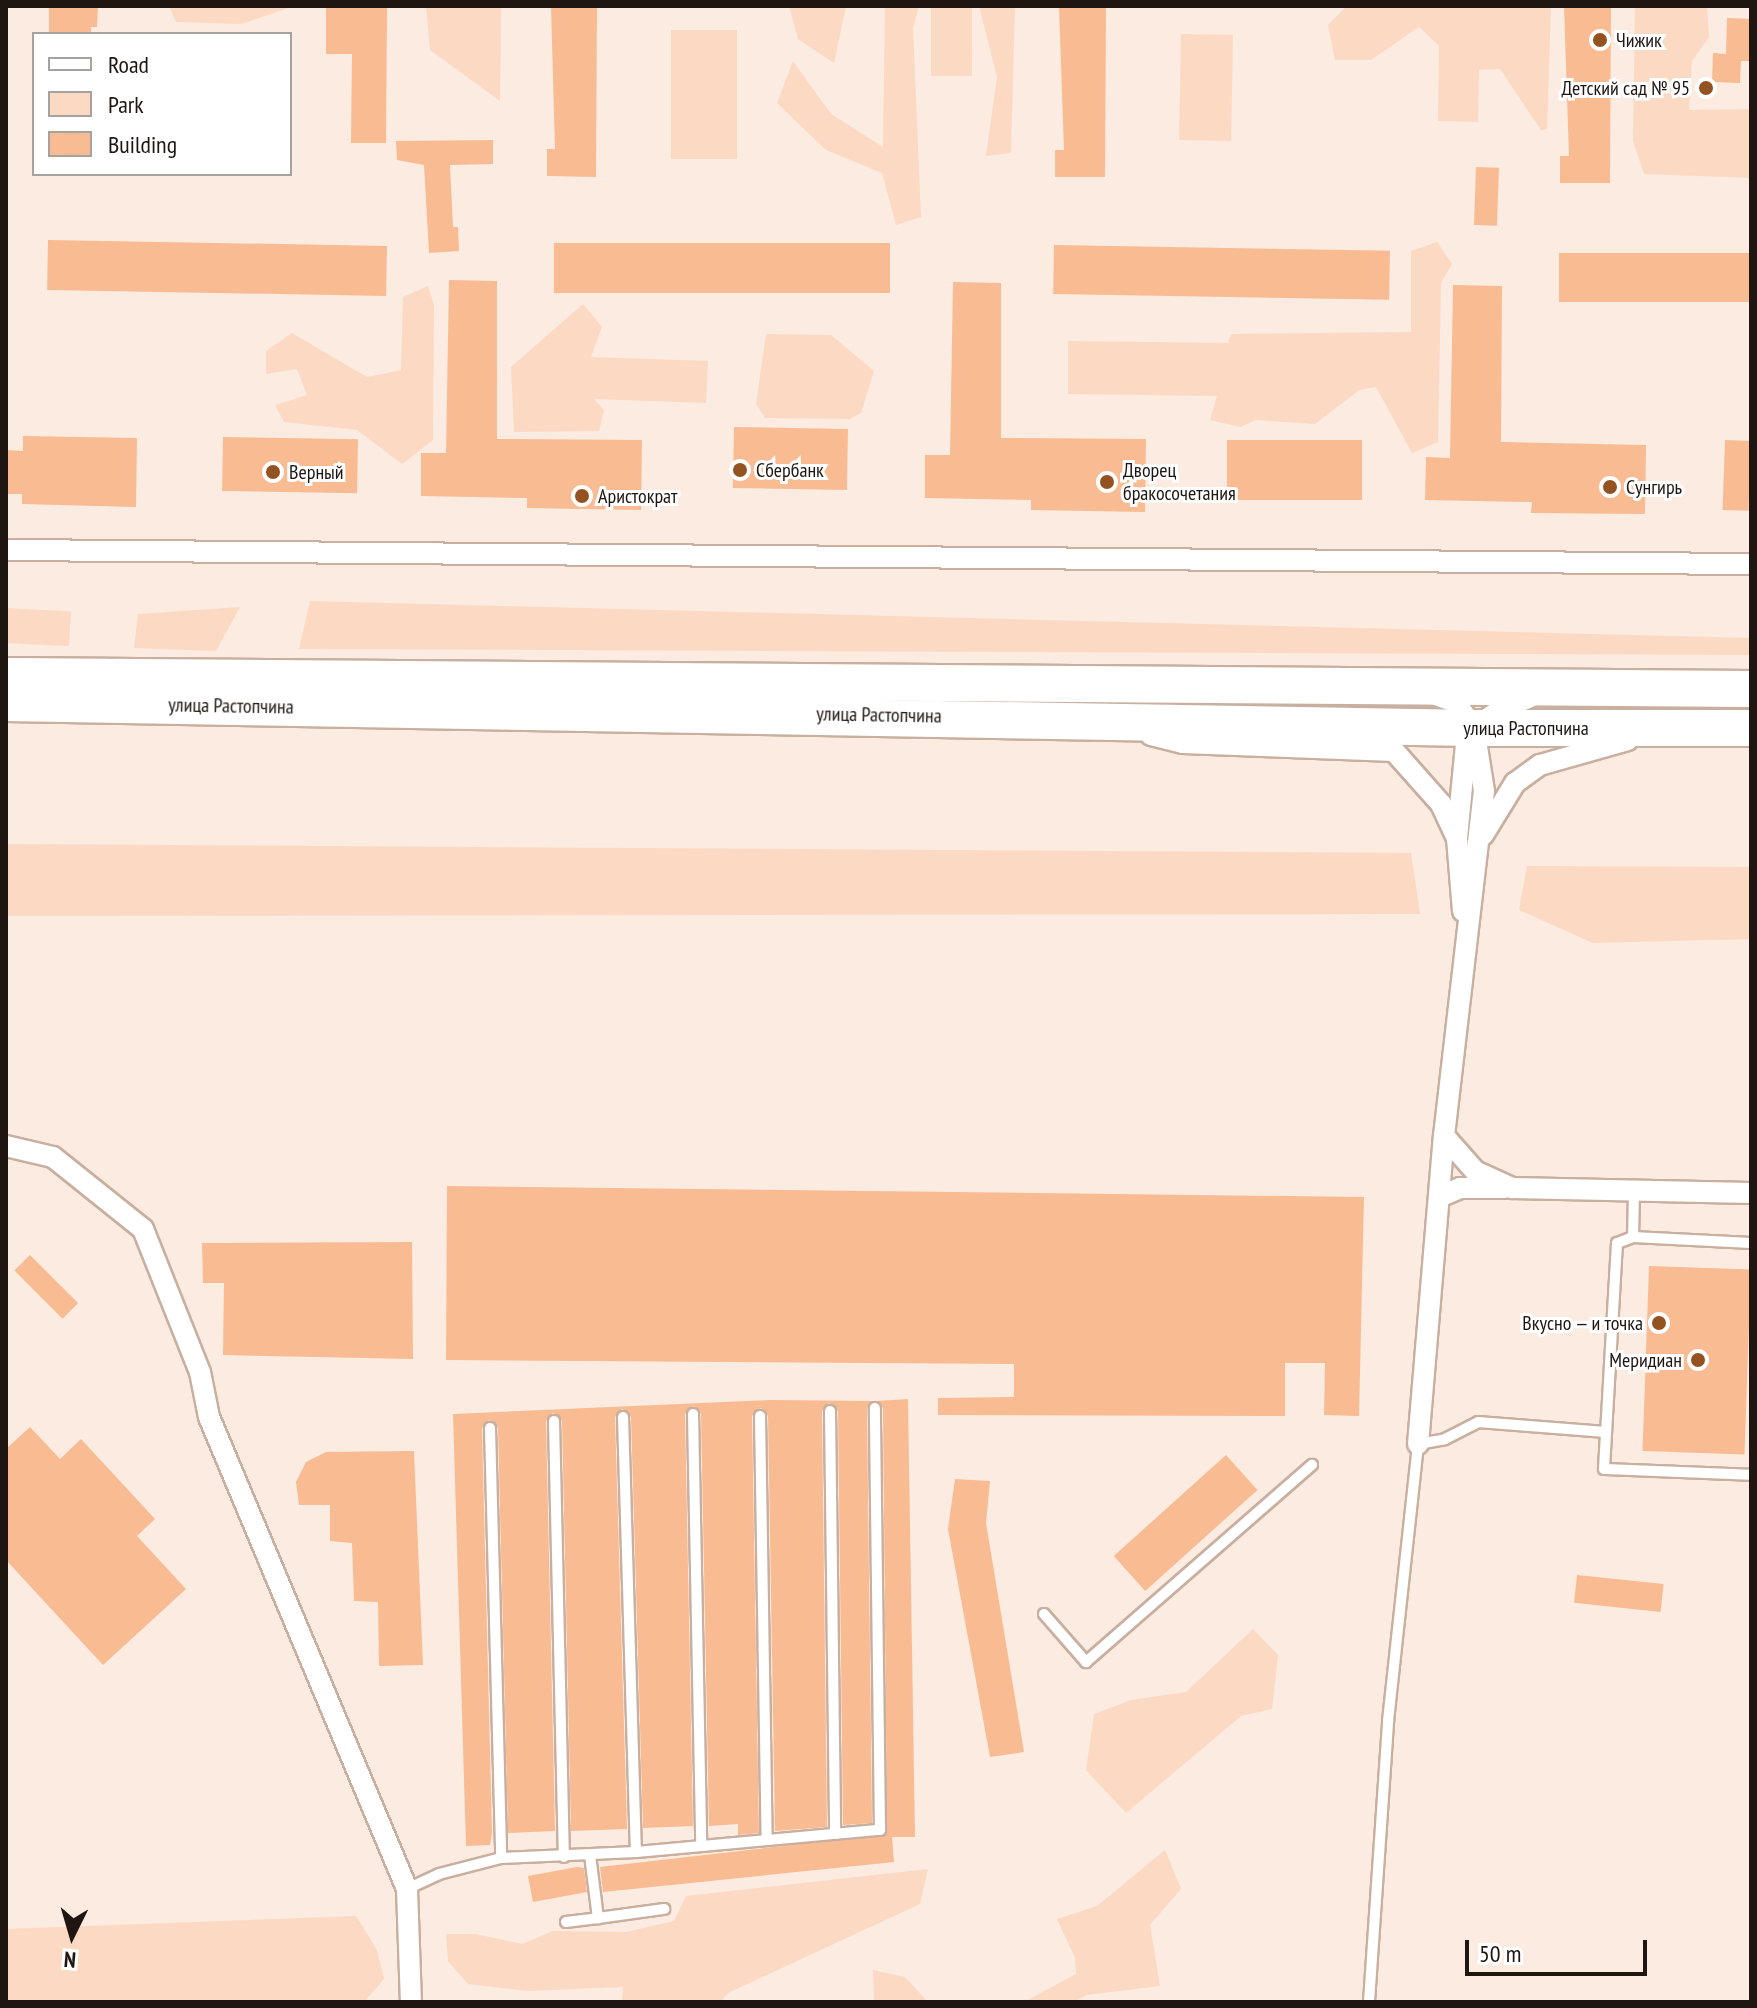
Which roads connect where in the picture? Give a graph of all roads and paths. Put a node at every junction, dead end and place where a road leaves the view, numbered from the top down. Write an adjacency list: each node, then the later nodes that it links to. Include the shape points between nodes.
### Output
1 (6, 550): 2 (street)
2 (1751, 564)
3 (6, 676): 4 (highway, улица Растопчина)
4 (1403, 688): 6 (highway, улица Растопчина); 8 (street, via 1455,702); 11 (street, via 1406,711)
5 (1751, 689): 6 (highway, улица Растопчина)
6 (1549, 690): 8 (street, via 1498,711)
7 (6, 703): 11 (highway, улица Растопчина, via 1079,718)
8 (1474, 728): 9 (highway, улица Растопчина); 11 (highway, улица Растопчина); 12 (street, via 1461,766); 13 (street, via 1483,766)
9 (1679, 728): 10 (highway, улица Растопчина); 13 (street, via 1540,765 1515,783)
10 (1751, 728)
11 (1400, 739): 12 (street)
12 (1457, 838): 14 (street)
13 (1481, 838): 14 (street)
14 (1466, 931): 15 (street)
15 (1444, 1136): 17 (street, via 1475,1171); 20 (street)
16 (6, 1146): 42 (street, via 53,1157 143,1229 200,1372 209,1417)
17 (1512, 1188): 18 (street); 20 (street, via 1460,1188)
18 (1634, 1191): 19 (street); 21 (lane)
19 (1751, 1193)
20 (1439, 1197): 31 (street)
21 (1633, 1237): 22 (lane); 30 (lane, via 1617,1243)
22 (1751, 1243)
23 (875, 1408): 35 (lane, via 880,1830)
24 (830, 1411): 35 (lane)
25 (693, 1414): 37 (lane)
26 (760, 1416): 36 (lane)
27 (623, 1417): 38 (lane)
28 (554, 1421): 40 (lane)
29 (490, 1428): 41 (lane)
30 (1606, 1432): 31 (lane, via 1478,1422 1445,1439); 33 (lane, via 1604,1469)
31 (1418, 1444): 47 (lane, via 1388,1721)
32 (1312, 1465): 34 (lane, via 1086,1662)
33 (1751, 1475)
34 (1044, 1614)
35 (835, 1834): 36 (lane)
36 (767, 1840): 37 (lane)
37 (701, 1846): 38 (lane)
38 (636, 1852): 39 (lane)
39 (590, 1855): 40 (lane); 44 (lane)
40 (564, 1857): 41 (lane)
41 (501, 1858): 42 (lane, via 439,1874)
42 (407, 1889): 46 (street)
43 (664, 1909): 44 (lane)
44 (598, 1918): 45 (lane)
45 (566, 1922)
46 (411, 2002)
47 (1369, 2002)

